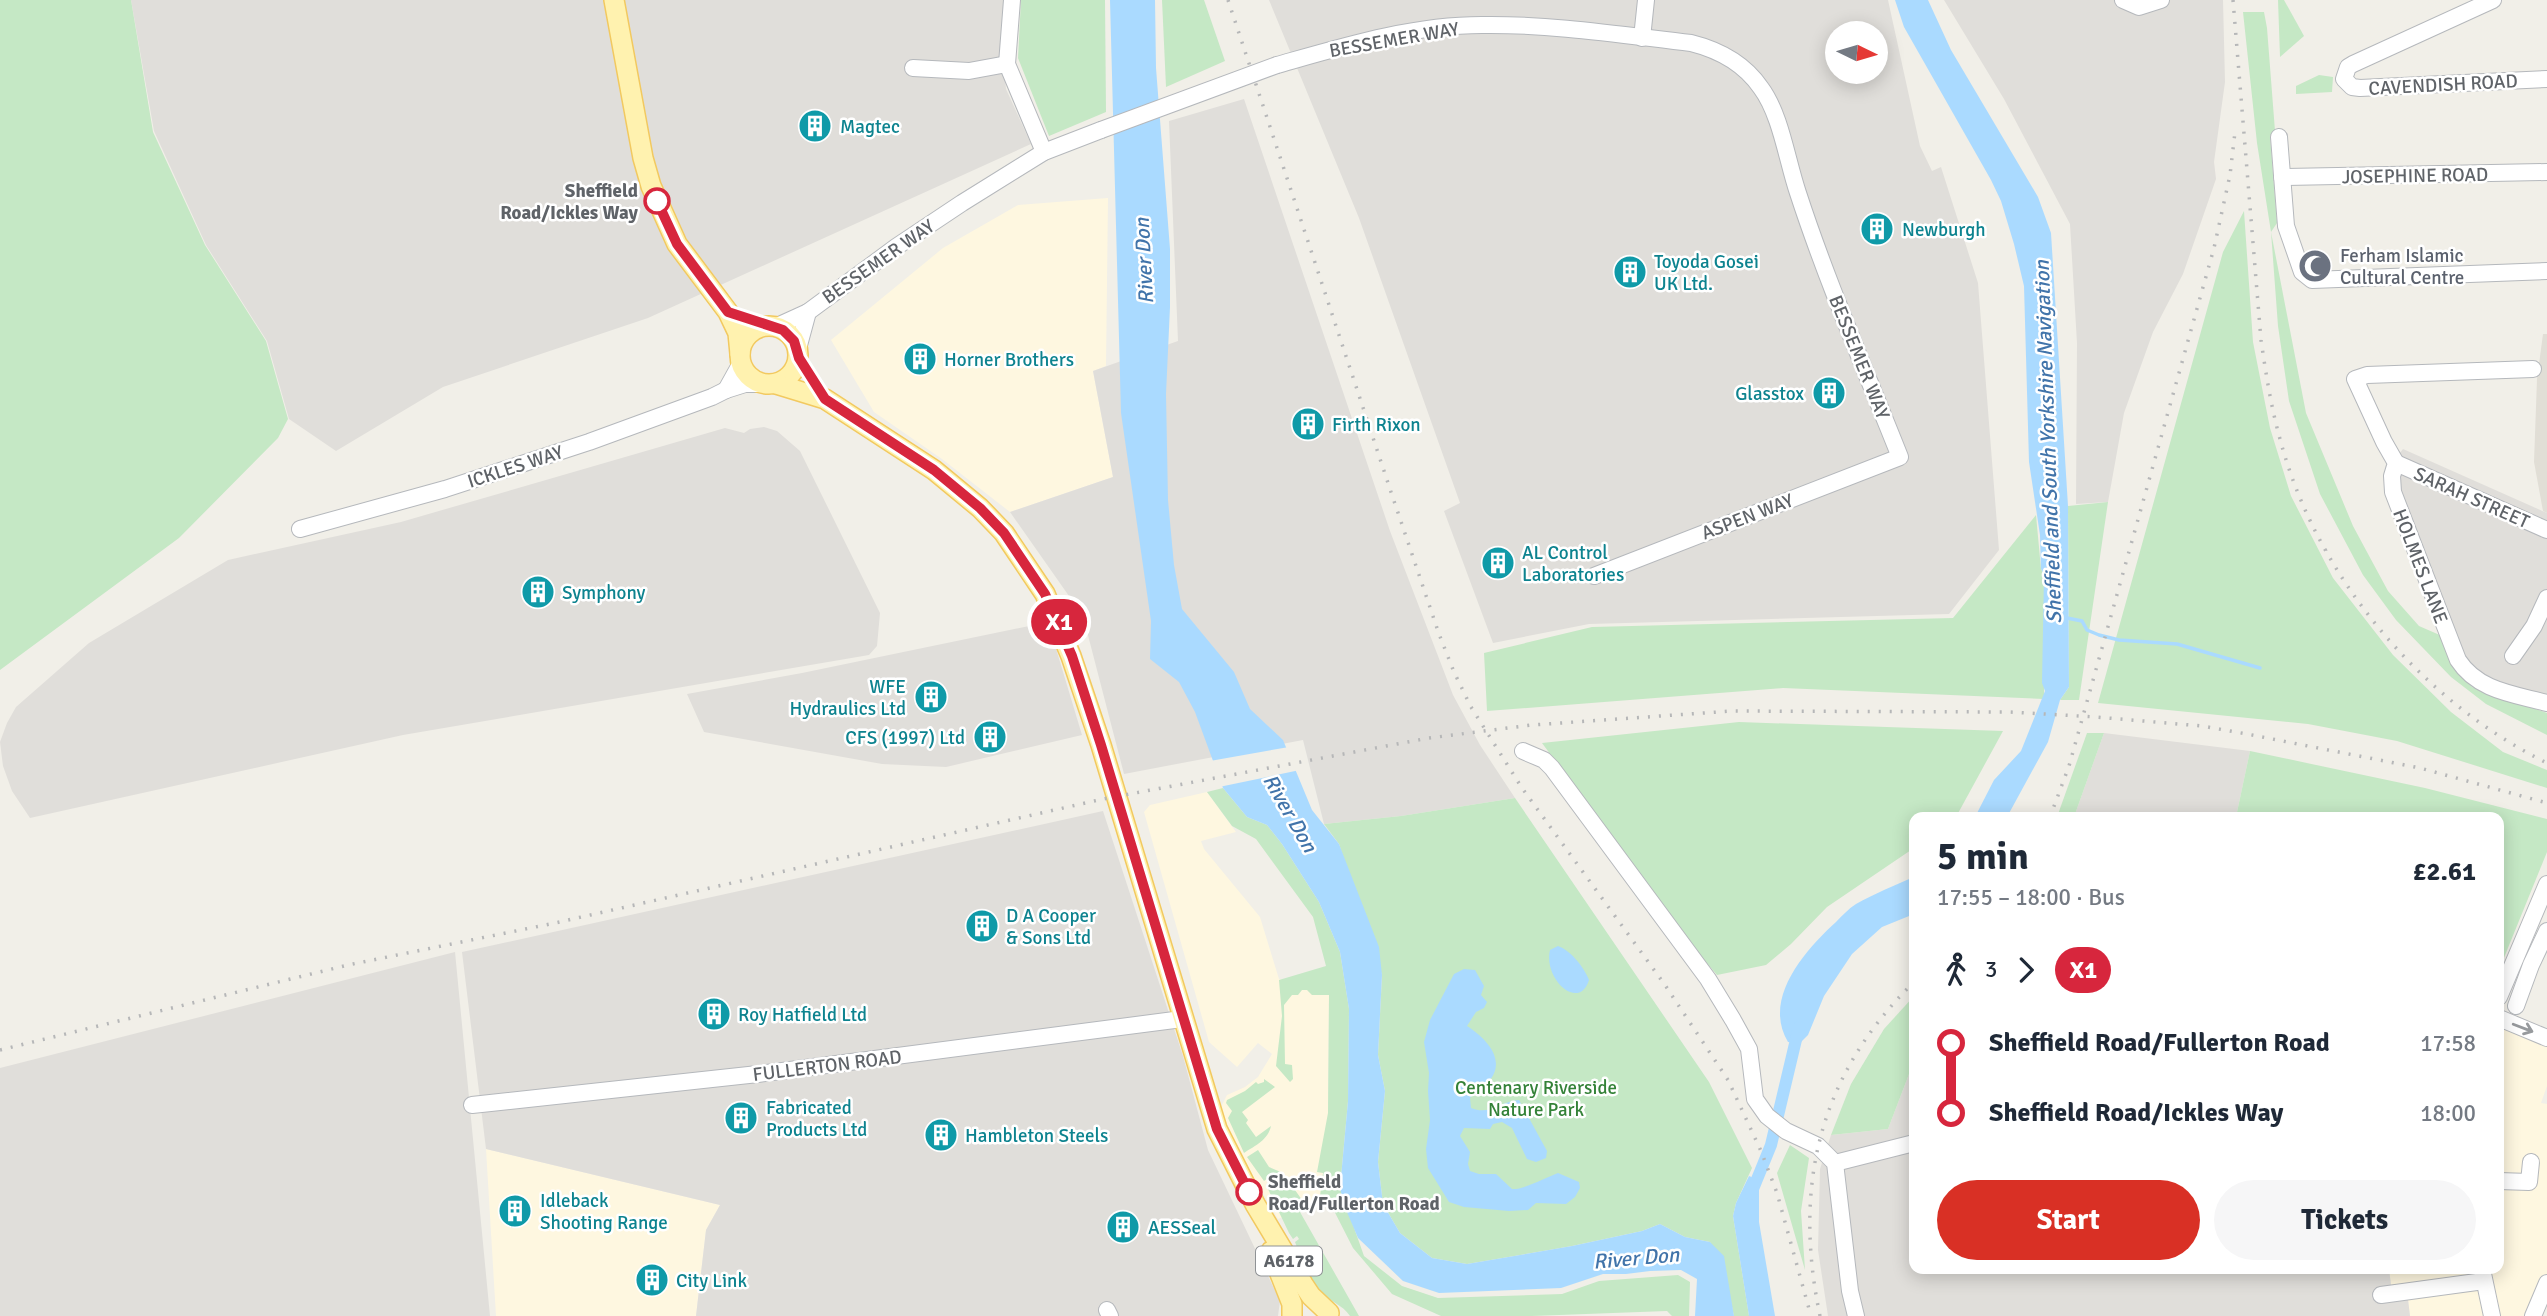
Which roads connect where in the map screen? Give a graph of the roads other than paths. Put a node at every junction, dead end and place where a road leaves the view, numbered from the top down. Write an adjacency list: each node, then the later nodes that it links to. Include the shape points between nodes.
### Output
1 (614, 0): 16 (main road, via 651,186 677,244)
2 (1012, 0): 8 (street)
3 (1646, 0): 7 (street)
4 (2123, 0): 5 (street, via 2139,7)
5 (2161, 0)
6 (2493, 0): 10 (street, CAVENDISH ROAD, via 2353,64 2344,79 2360,88)
7 (1642, 38): 12 (street, BESSEMER WAY, bridge, via 1482,25 1433,28 1277,65); 25 (street, BESSEMER WAY, via 1713,48 1748,72 1763,89 1824,264)
8 (1007, 64): 9 (street, via 969,71); 12 (street)
9 (913, 68)
10 (2547, 79)
11 (2279, 137): 14 (street)
12 (1044, 152): 17 (street, BESSEMER WAY, via 896,247)
13 (2547, 172): 14 (street, JOSEPHINE ROAD)
14 (2282, 177): 15 (street, via 2291,245 2302,272 2312,280)
15 (2547, 271)
16 (728, 312): 18 (main road); 20 (main road, via 738,332)
17 (808, 312): 18 (street, BESSEMER WAY); 19 (street, BESSEMER WAY)
18 (773, 327): 19 (main road, via 791,336); 20 (main road, via 748,336)
19 (798, 353): 22 (main road, via 792,374); 24 (main road, A6178)
20 (741, 358): 22 (main road, via 752,379); 23 (street)
21 (2533, 369): 26 (street, HOLMES LANE, via 2355,379)
22 (771, 384): 23 (street, ICKLES WAY); 24 (main road, A6178)
23 (726, 390): 27 (street, ICKLES WAY, via 458,485)
24 (825, 399): 39 (main road, A6178, via 934,470 980,508 1004,533 1045,594 1072,656 1101,745)
25 (1900, 457): 29 (street, ASPEN WAY)
26 (2396, 463): 28 (street, SARAH STREET); 33 (street, HOLMES LANE, via 2393,492 2463,669 2490,687)
27 (300, 529)
28 (2547, 530)
29 (1594, 576)
30 (2547, 598): 31 (street)
31 (2541, 628): 32 (street)
32 (2513, 656)
33 (2547, 703)
34 (1523, 751): 45 (street, via 1552,768 1708,979 1748,1049 1755,1099 1767,1116 1818,1146)
35 (2547, 884): 37 (street)
36 (2547, 931): 38 (street)
37 (2504, 984)
38 (2516, 1006)
39 (1182, 1019): 42 (street, FULLERTON ROAD, via 758,1074); 47 (main road, A6178, via 1217,1129)
40 (2504, 1020): 41 (street, one-way to 41)
41 (2547, 1038)
42 (472, 1105)
43 (1909, 1144): 45 (street)
44 (2531, 1162): 46 (street, via 2529,1182)
45 (1835, 1163): 54 (street)
46 (2504, 1181)
47 (1255, 1204): 51 (main road, A6178, via 1311,1296); 52 (main road, A6178, via 1257,1221 1292,1304)
48 (2483, 1275): 50 (street); 55 (street)
49 (2547, 1283): 56 (street)
50 (2381, 1295)
51 (1332, 1314): 53 (main road, A6178, via 1315,1309)
52 (1292, 1316)
53 (1299, 1316)
54 (1856, 1316)
55 (2492, 1316)
56 (2533, 1316)

